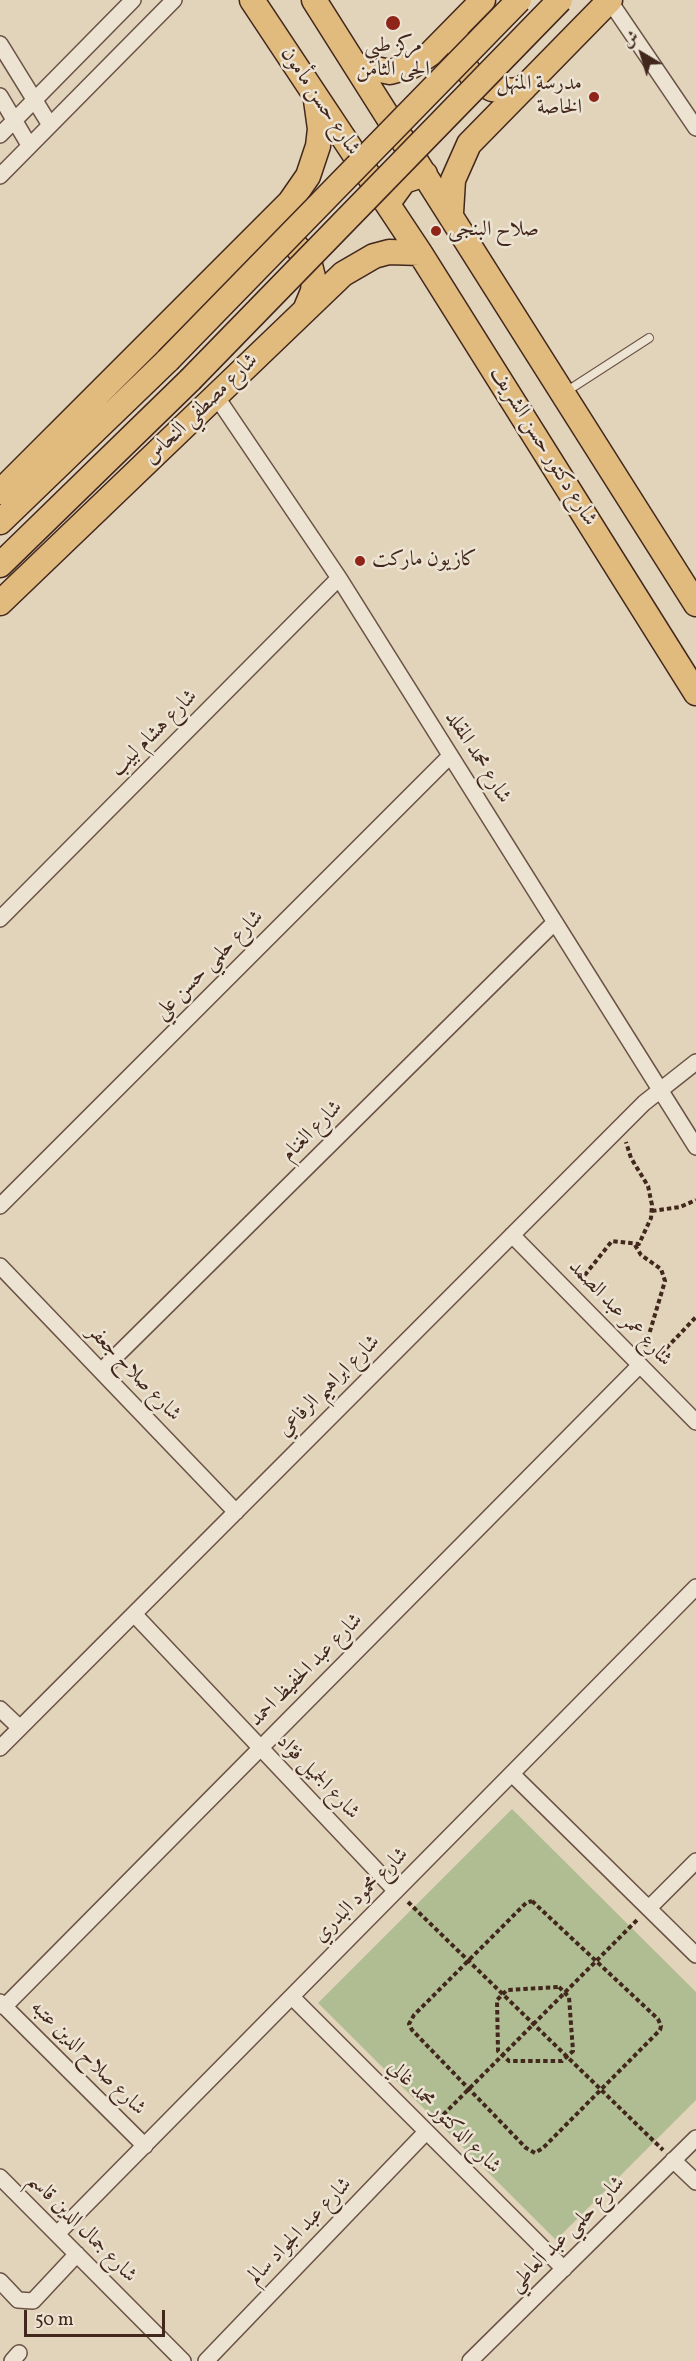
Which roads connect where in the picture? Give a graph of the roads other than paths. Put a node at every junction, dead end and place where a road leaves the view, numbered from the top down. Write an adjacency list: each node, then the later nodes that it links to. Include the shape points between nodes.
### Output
1 (133, 0): 15 (street)
2 (174, 0): 18 (street)
3 (252, 0): 13 (main road, شارع حسن مأمون)
4 (314, 0): 11 (main road)
5 (483, 0): 9 (main road)
6 (519, 0): 34 (main road, bridge, via 168,360)
7 (560, 0): 35 (main road, bridge, via 190,380)
8 (609, 0): 12 (main road); 19 (street)
9 (463, 21): 11 (main road, via 412,66 390,72); 12 (main road, via 459,52 474,79 492,89)
10 (0, 45): 15 (street)
11 (356, 65): 17 (main road)
12 (524, 88): 26 (main road, via 462,155 453,180)
13 (315, 95): 22 (main road, شارع حسن مأمون); 27 (main road, via 320,129 311,169 290,202)
14 (0, 96): 16 (street)
15 (35, 99): 16 (street); 18 (street)
16 (15, 119): 20 (street); 21 (street)
17 (391, 119): 22 (main road, via 387,133 376,143 363,148); 23 (main road)
18 (50, 125): 21 (street)
19 (696, 128)
20 (0, 135)
21 (29, 145): 24 (street)
22 (349, 146): 25 (main road, شارع حسن مأمون)
23 (425, 174): 25 (main road, via 404,182); 26 (main road)
24 (0, 176)
25 (388, 203): 28 (main road, شارع دكتور حسن الشريف)
26 (451, 213): 31 (main road)
27 (256, 237): 29 (main road, via 286,239 303,252 314,281); 33 (main road)
28 (420, 253): 29 (main road, شارع مصطفي النحاس, via 389,252 363,260); 39 (main road, شارع دكتور حسن الشريف)
29 (304, 310): 32 (main road, شارع مصطفي النحاس)
30 (649, 338): 31 (lane)
31 (563, 394): 38 (main road)
32 (216, 396): 36 (street, شارع محمد المقلد); 37 (main road, شارع مصطفي النحاس)
33 (0, 492)
34 (0, 522)
35 (0, 565)
36 (339, 578): 40 (street, شارع محمد المقلد); 41 (street, شارع هشام لبيب)
37 (0, 603)
38 (696, 604)
39 (696, 693)
40 (450, 756): 42 (street, شارع محمد المقلد); 46 (street, شارع حلمي حسن علي)
41 (0, 919)
42 (555, 922): 44 (street, شارع محمد المقلد); 50 (street, شارع الغنام)
43 (696, 1062): 44 (street, شارع ابراهيم الرفاعي)
44 (660, 1089): 45 (street, شارع محمد المقلد); 47 (street, شارع ابراهيم الرفاعي)
45 (696, 1147)
46 (0, 1206)
47 (512, 1235): 49 (street, شارع عمر عبد الصمد); 52 (street, شارع ابراهيم الرفاعي)
48 (0, 1266): 50 (street, شارع صلاح جعفر)
49 (642, 1368): 51 (street, شارع عمر عبد الصمد); 58 (street, شارع عبد الحفيظ احمد)
50 (101, 1371): 52 (street, شارع صلاح جعفر)
51 (696, 1422)
52 (236, 1512): 54 (street, شارع ابراهيم الرفاعي)
53 (696, 1587): 59 (street, شارع محمود البدري)
54 (134, 1614): 56 (street, شارع ابراهيم الرفاعي); 58 (street, شارع الجميل فؤاد)
55 (0, 1709): 56 (street)
56 (20, 1728): 57 (street, شارع ابراهيم الرفاعي)
57 (0, 1748)
58 (260, 1749): 61 (street, شارع الجميل فؤاد); 65 (street, شارع عبد الحفيظ احمد)
59 (512, 1774): 61 (street, شارع محمود البدري); 62 (street)
60 (696, 1861): 62 (street)
61 (396, 1891): 64 (street, شارع محمود البدري)
62 (649, 1908): 63 (street)
63 (696, 1955)
64 (292, 1997): 66 (street, شارع الدكتور محمد غالي); 68 (street, شارع محمود البدري)
65 (2, 2004): 68 (street, شارع صلاح الدين عتبه)
66 (426, 2132): 74 (street, شارع الدكتور محمد غالي); 77 (street, شارع عبد الجواد سالم)
67 (696, 2138): 69 (street, شارع حلمي عبد العاطي)
68 (145, 2146): 72 (street, شارع محمود البدري)
69 (674, 2160): 71 (street); 74 (street, شارع حلمي عبد العاطي)
70 (0, 2177): 72 (street, شارع جمال الدين قاسم)
71 (696, 2182)
72 (57, 2234): 73 (street, شارع جمال الدين قاسم)
73 (77, 2254): 75 (street, via 33,2301 18,2300); 76 (street, شارع جمال الدين قاسم)
74 (564, 2269): 78 (street, شارع حلمي عبد العاطي)
75 (0, 2281)
76 (183, 2361)
77 (206, 2361)
78 (470, 2361)

